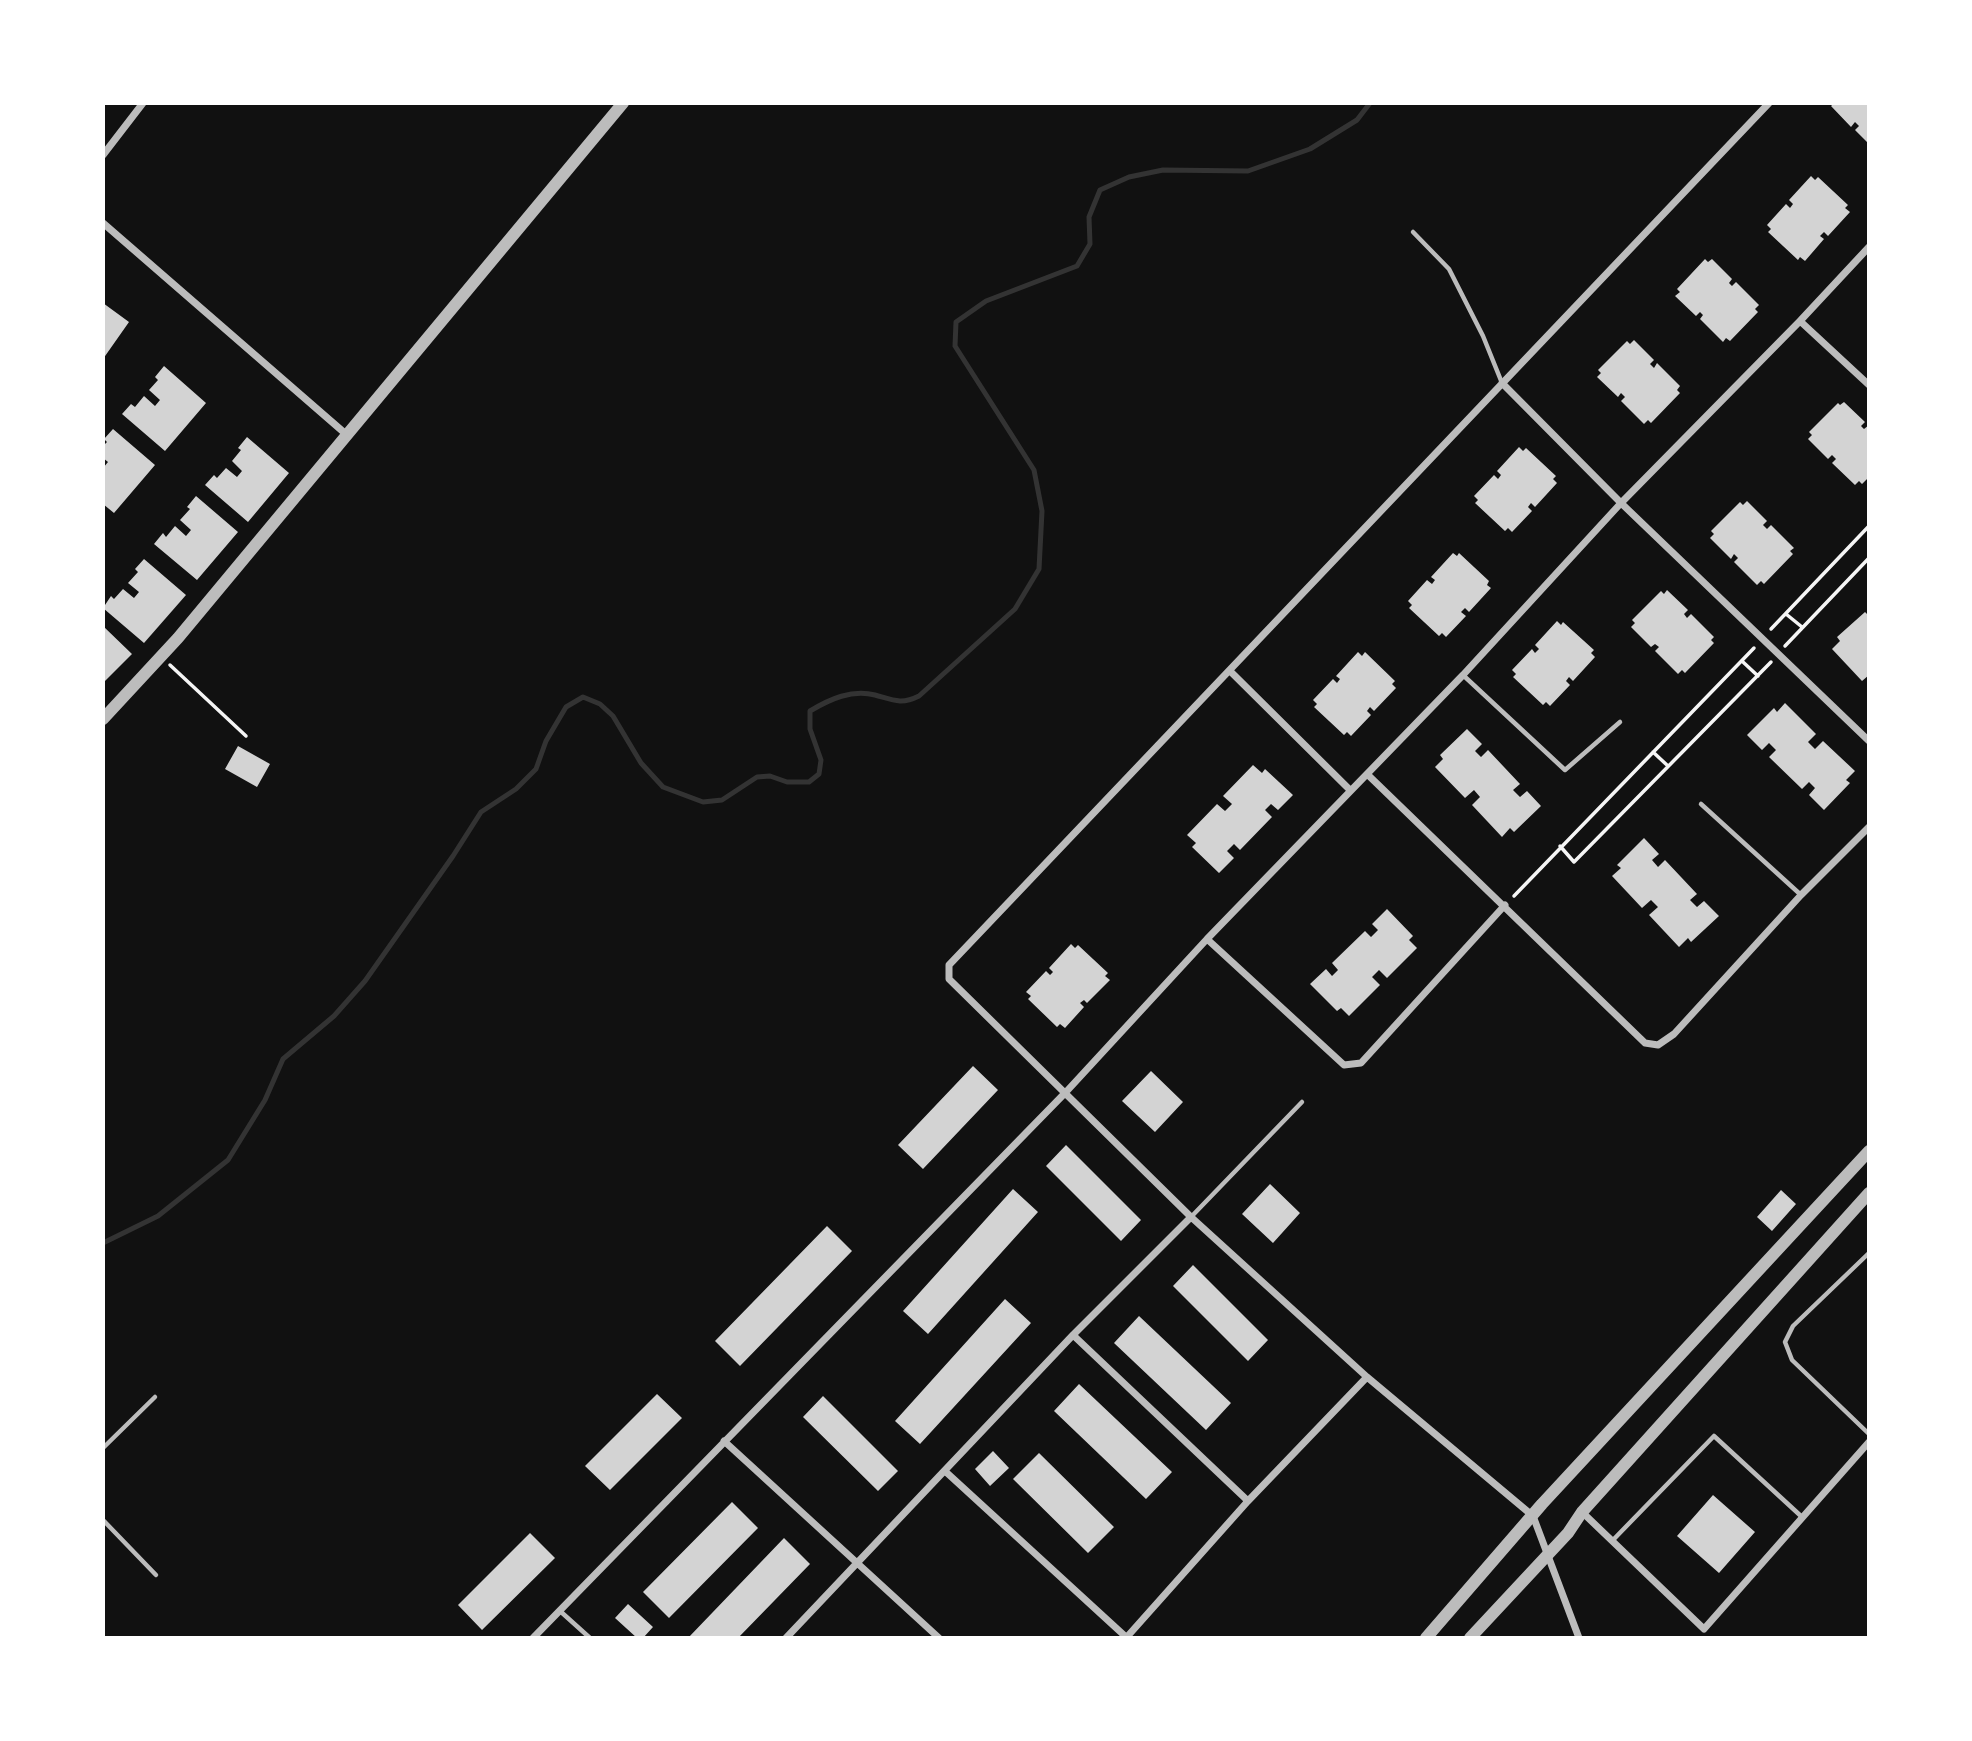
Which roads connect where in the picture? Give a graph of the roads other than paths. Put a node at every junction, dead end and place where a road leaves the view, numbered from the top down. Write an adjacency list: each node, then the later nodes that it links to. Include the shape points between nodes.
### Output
1 (143, 103): 4 (street)
2 (623, 103): 11 (street)
3 (1769, 103): 9 (street)
4 (103, 155)
5 (103, 223): 11 (street)
6 (1413, 232): 9 (lane, via 1449,269)
7 (1869, 247): 8 (street)
8 (1800, 321): 10 (street); 12 (street)
9 (1502, 383): 12 (street); 13 (street)
10 (1869, 386)
11 (347, 435): 15 (street)
12 (1621, 503): 14 (street); 17 (street)
13 (1230, 671): 19 (street); 25 (street, via 949,965 949,979)
14 (1463, 675): 16 (lane, via 1566,771); 18 (street)
15 (103, 719)
16 (1620, 722)
17 (1869, 741)
18 (1367, 774): 19 (street); 23 (street)
19 (1350, 790): 24 (street)
20 (1701, 804): 22 (lane)
21 (1869, 827): 22 (street)
22 (1801, 895): 23 (street, via 1674,1034 1658,1045 1645,1044)
23 (1505, 905): 24 (street, via 1361,1063 1344,1065)
24 (1207, 939): 25 (street)
25 (1066, 1092): 29 (street); 35 (street)
26 (1302, 1102): 29 (lane)
27 (1869, 1151): 41 (street)
28 (1869, 1193): 40 (street)
29 (1191, 1217): 31 (street); 32 (street)
30 (1869, 1253): 34 (lane, via 1793,1326 1785,1342 1792,1360)
31 (1073, 1335): 38 (street); 39 (street)
32 (1367, 1377): 39 (street); 41 (street)
33 (155, 1397): 37 (lane)
34 (1869, 1434)
35 (724, 1441): 46 (street); 48 (street)
36 (1869, 1442): 42 (street)
37 (103, 1448)
38 (946, 1472): 46 (street); 53 (street)
39 (1248, 1501): 53 (street)
40 (1582, 1512): 44 (street); 45 (street)
41 (1532, 1516): 45 (street); 54 (street)
42 (1802, 1517): 44 (lane, via 1714,1436); 44 (street, via 1704,1629)
43 (103, 1520): 47 (lane)
44 (1613, 1540)
45 (1547, 1555): 55 (street); 56 (street)
46 (859, 1562): 51 (street); 52 (street)
47 (156, 1575)
48 (559, 1610): 49 (street); 50 (lane)
49 (533, 1638)
50 (590, 1638)
51 (786, 1638)
52 (939, 1638)
53 (1126, 1638)
54 (1426, 1638)
55 (1470, 1638)
56 (1579, 1638)

